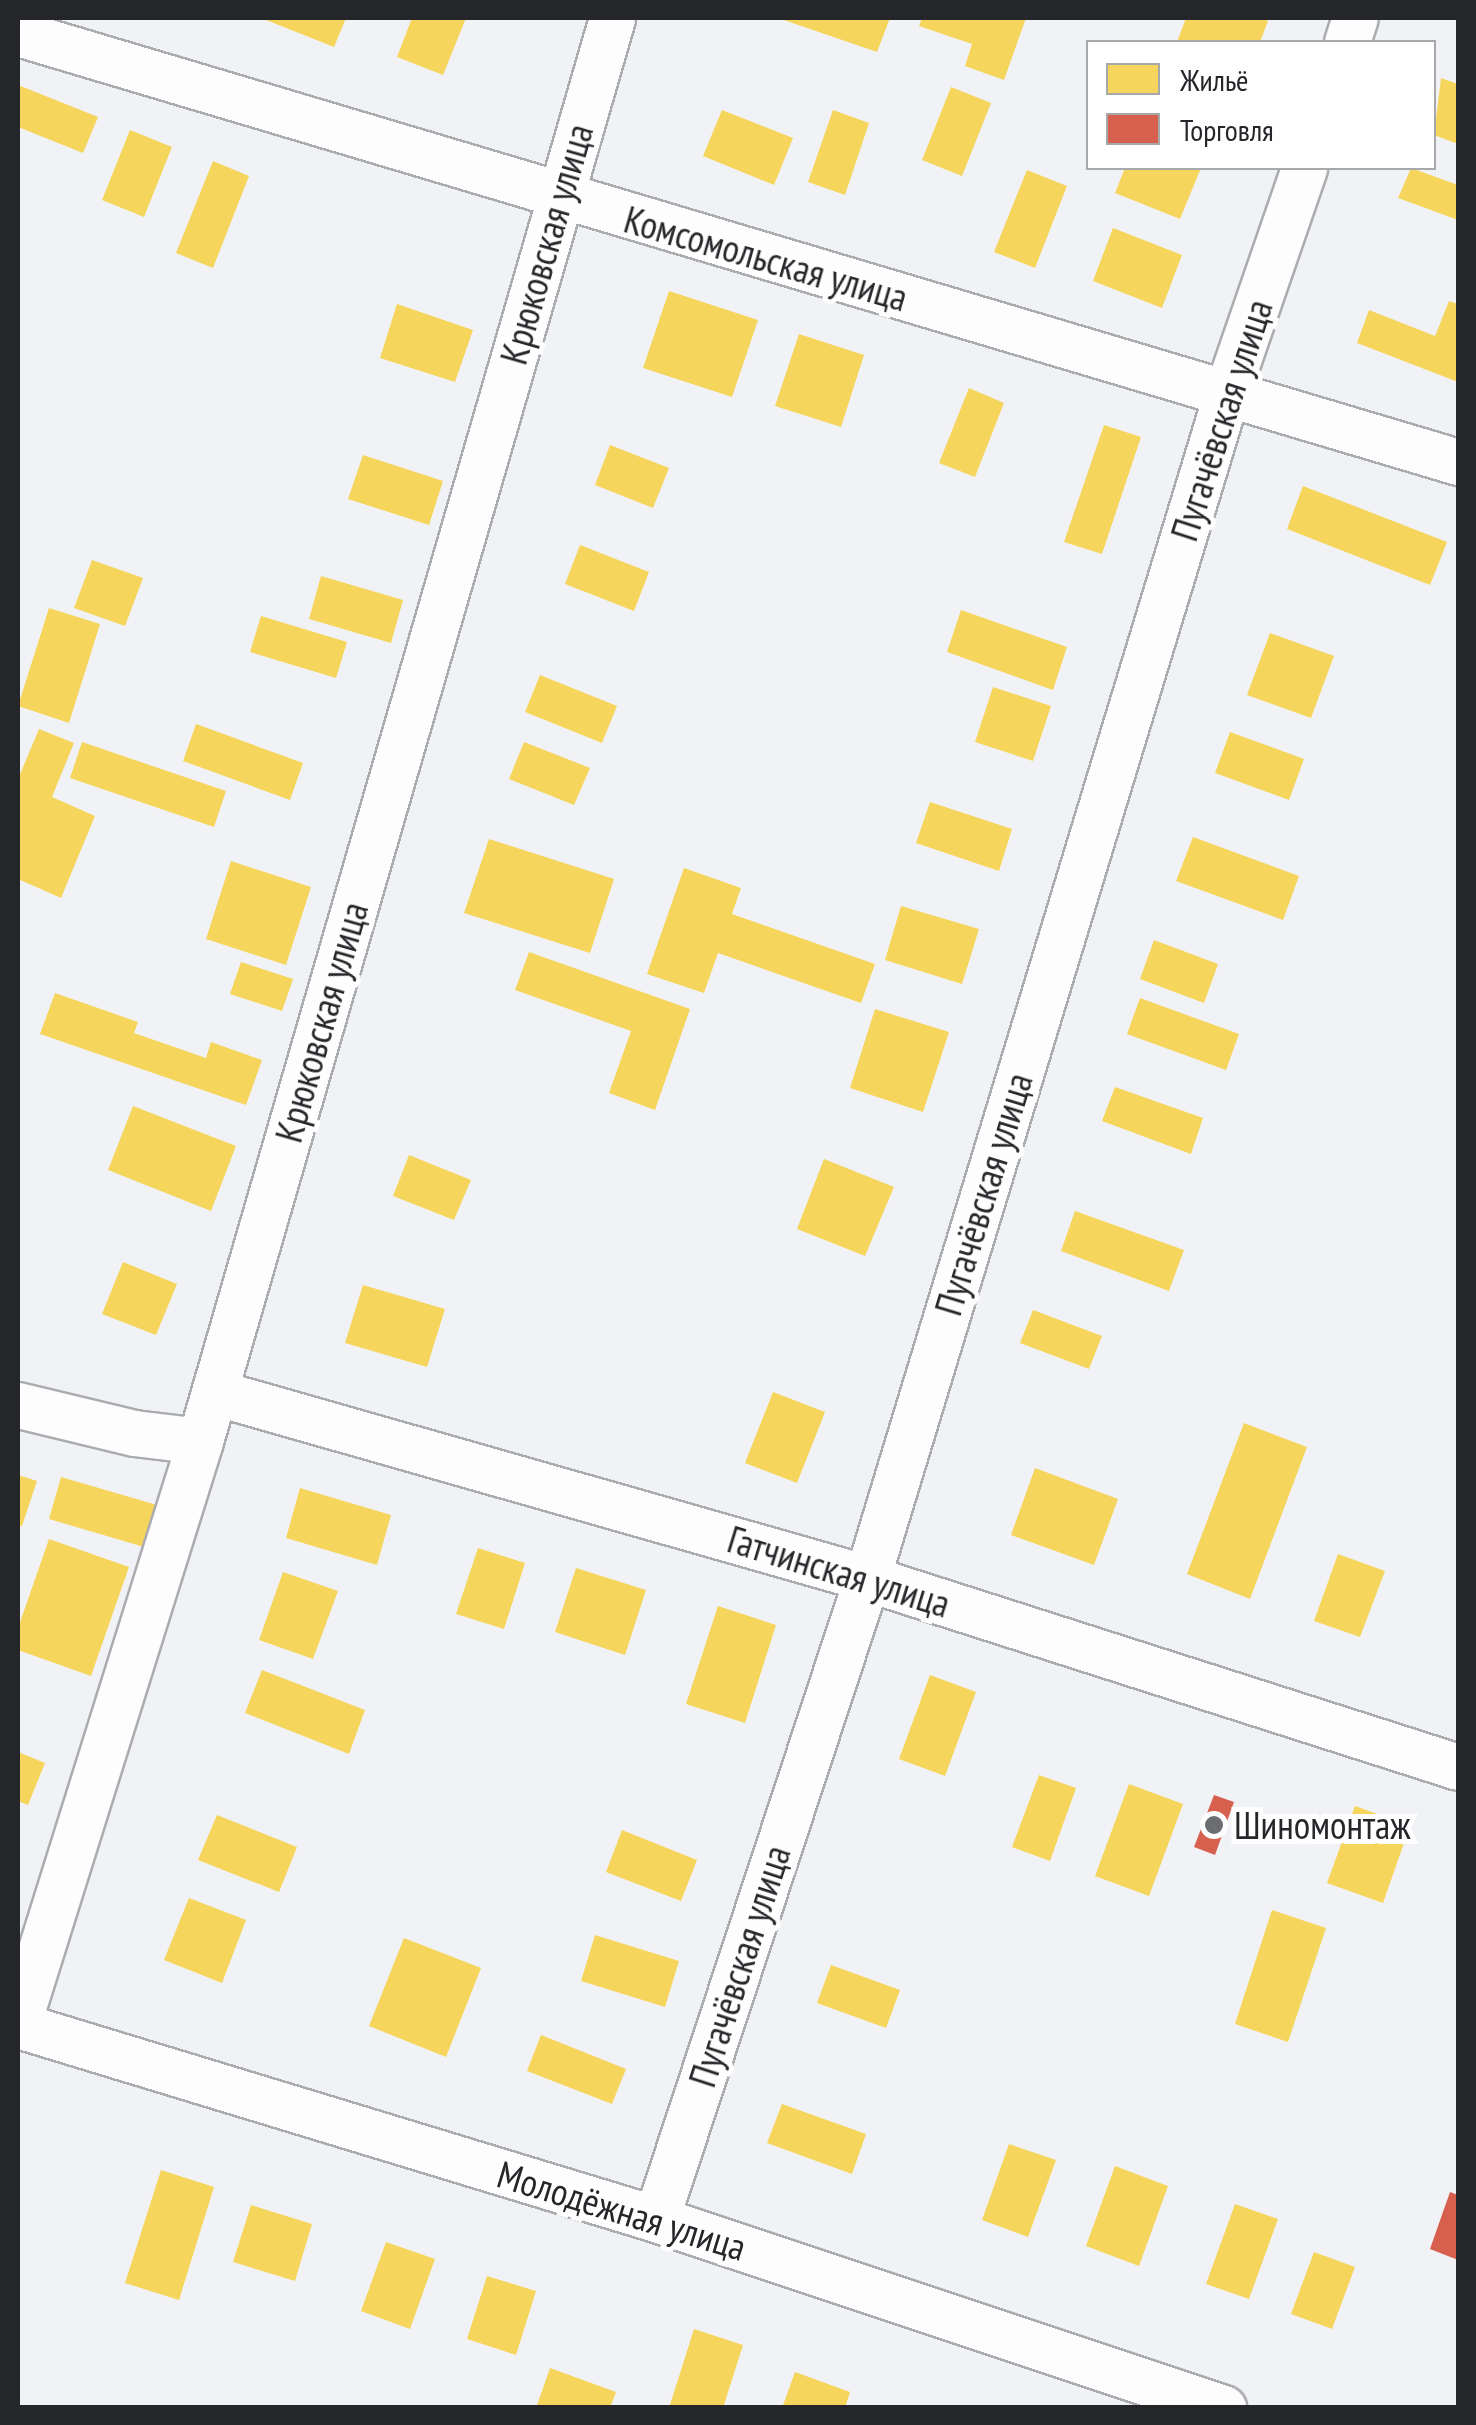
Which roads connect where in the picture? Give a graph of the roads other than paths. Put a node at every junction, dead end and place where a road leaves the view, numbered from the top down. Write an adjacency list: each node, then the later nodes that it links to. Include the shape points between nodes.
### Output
1 (612, 18): 4 (street, Крюковская улица)
2 (18, 33): 4 (street, Комсомольская улица)
3 (1303, 170): 5 (street, Пугачёвская улица)
4 (558, 199): 5 (street, Комсомольская улица); 7 (street, Крюковская улица)
5 (1228, 390): 6 (street, Комсомольская улица); 10 (street, Пугачёвская улица)
6 (1458, 462)
7 (214, 1392): 9 (street, Крюковская улица); 10 (street, Гатчинская улица)
8 (18, 1404): 9 (street, via 134,1433)
9 (200, 1441): 12 (street, Крюковская улица)
10 (866, 1578): 11 (street, Гатчинская улица); 14 (street, Пугачёвская улица)
11 (1458, 1767)
12 (28, 1954): 13 (street, Крюковская улица)
13 (18, 2024): 14 (street, Молодёжная улица)
14 (656, 2219): 15 (street, Молодёжная улица)
15 (1223, 2408)

